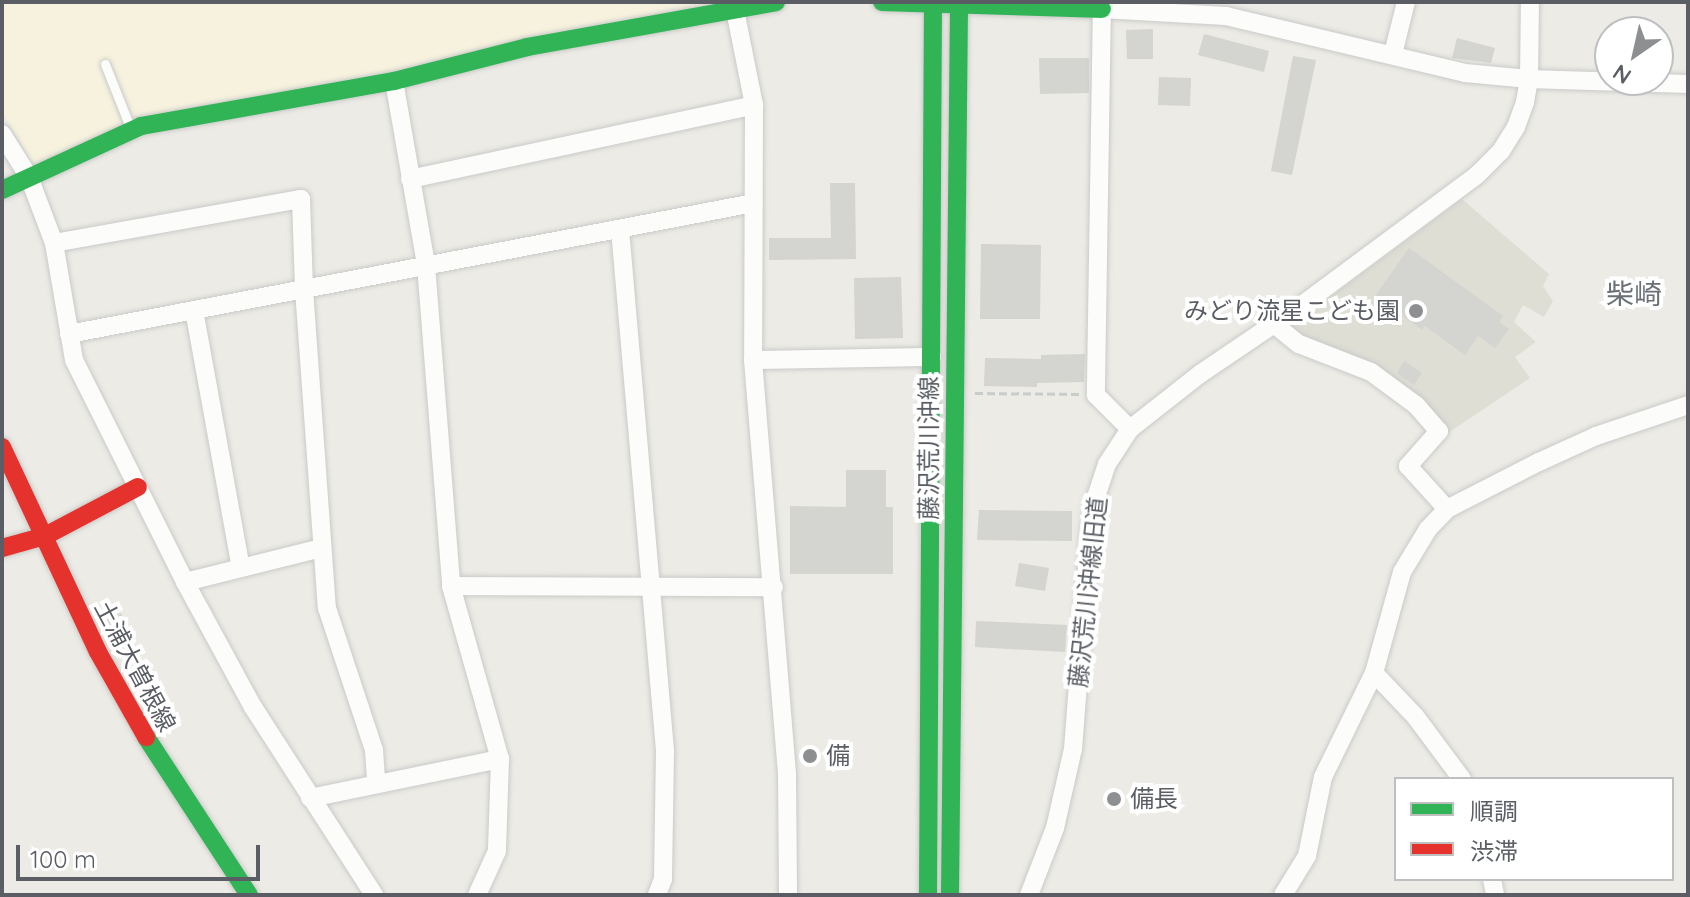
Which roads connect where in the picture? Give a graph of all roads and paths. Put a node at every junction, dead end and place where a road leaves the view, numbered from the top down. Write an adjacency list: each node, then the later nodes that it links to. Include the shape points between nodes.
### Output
1 (776, 2): 8 (main road)
2 (882, 2): 5 (main road)
3 (1406, 2): 9 (street)
4 (1530, 2): 11 (street, 藤沢荒川沖線旧道)
5 (933, 3): 6 (main road); 28 (main road, 藤沢荒川沖線)
6 (959, 3): 7 (main road); 30 (main road, 藤沢荒川沖線)
7 (1102, 6): 9 (street, via 1226,16); 31 (street)
8 (735, 10): 12 (main road, via 527,47); 14 (street)
9 (1393, 54): 11 (street, via 1465,73)
10 (105, 64): 15 (lane)
11 (1529, 79): 13 (street); 26 (street, 藤沢荒川沖線旧道, via 1516,127 1476,176)
12 (394, 81): 15 (main road); 18 (street)
13 (1688, 84)
14 (754, 105): 18 (street); 20 (street)
15 (131, 130): 17 (main road)
16 (2, 134): 17 (street)
17 (29, 177): 19 (main road); 22 (street)
18 (410, 179): 23 (street)
19 (2, 190)
20 (754, 203): 21 (street); 29 (street)
21 (620, 229): 23 (street); 44 (street)
22 (54, 243): 24 (street, via 301,199); 27 (street)
23 (426, 265): 24 (street); 42 (street)
24 (304, 289): 25 (street); 39 (street)
25 (194, 310): 27 (street); 40 (street)
26 (1274, 324): 33 (street, 藤沢荒川沖線旧道); 36 (street, via 1299,344 1371,372 1416,405 1439,431 1408,466)
27 (69, 334): 35 (street, via 74,360)
28 (932, 357): 29 (street); 55 (main road, 藤沢荒川沖線)
29 (753, 360): 43 (street)
30 (953, 392): 31 (path); 56 (main road, 藤沢荒川沖線)
31 (1096, 395): 33 (street)
32 (1688, 405): 36 (street, via 1596,436)
33 (1130, 429): 57 (street, 藤沢荒川沖線旧道, via 1107,464 1093,506 1073,749 1055,828)
34 (2, 447): 37 (main road, 土浦大曽根線)
35 (138, 487): 37 (main road); 41 (street)
36 (1447, 509): 45 (street, via 1402,572)
37 (45, 536): 38 (main road); 50 (main road, 土浦大曽根線, via 132,715)
38 (2, 548)
39 (321, 548): 40 (street); 48 (street, via 327,608 374,750)
40 (241, 568): 41 (street)
41 (185, 582): 49 (street)
42 (451, 586): 44 (street); 46 (street)
43 (774, 587): 44 (street); 54 (street, via 787,775)
44 (650, 588): 53 (street, via 665,751 663,879)
45 (1374, 673): 47 (street, via 1415,716); 58 (street, via 1323,777 1307,856)
46 (500, 759): 48 (street); 52 (street, via 497,851)
47 (1461, 777)
48 (376, 782): 49 (street)
49 (310, 798): 51 (street)
50 (249, 895)
51 (374, 895)
52 (477, 895)
53 (657, 895)
54 (788, 895)
55 (928, 895)
56 (950, 895)
57 (1029, 895)
58 (1283, 895)

